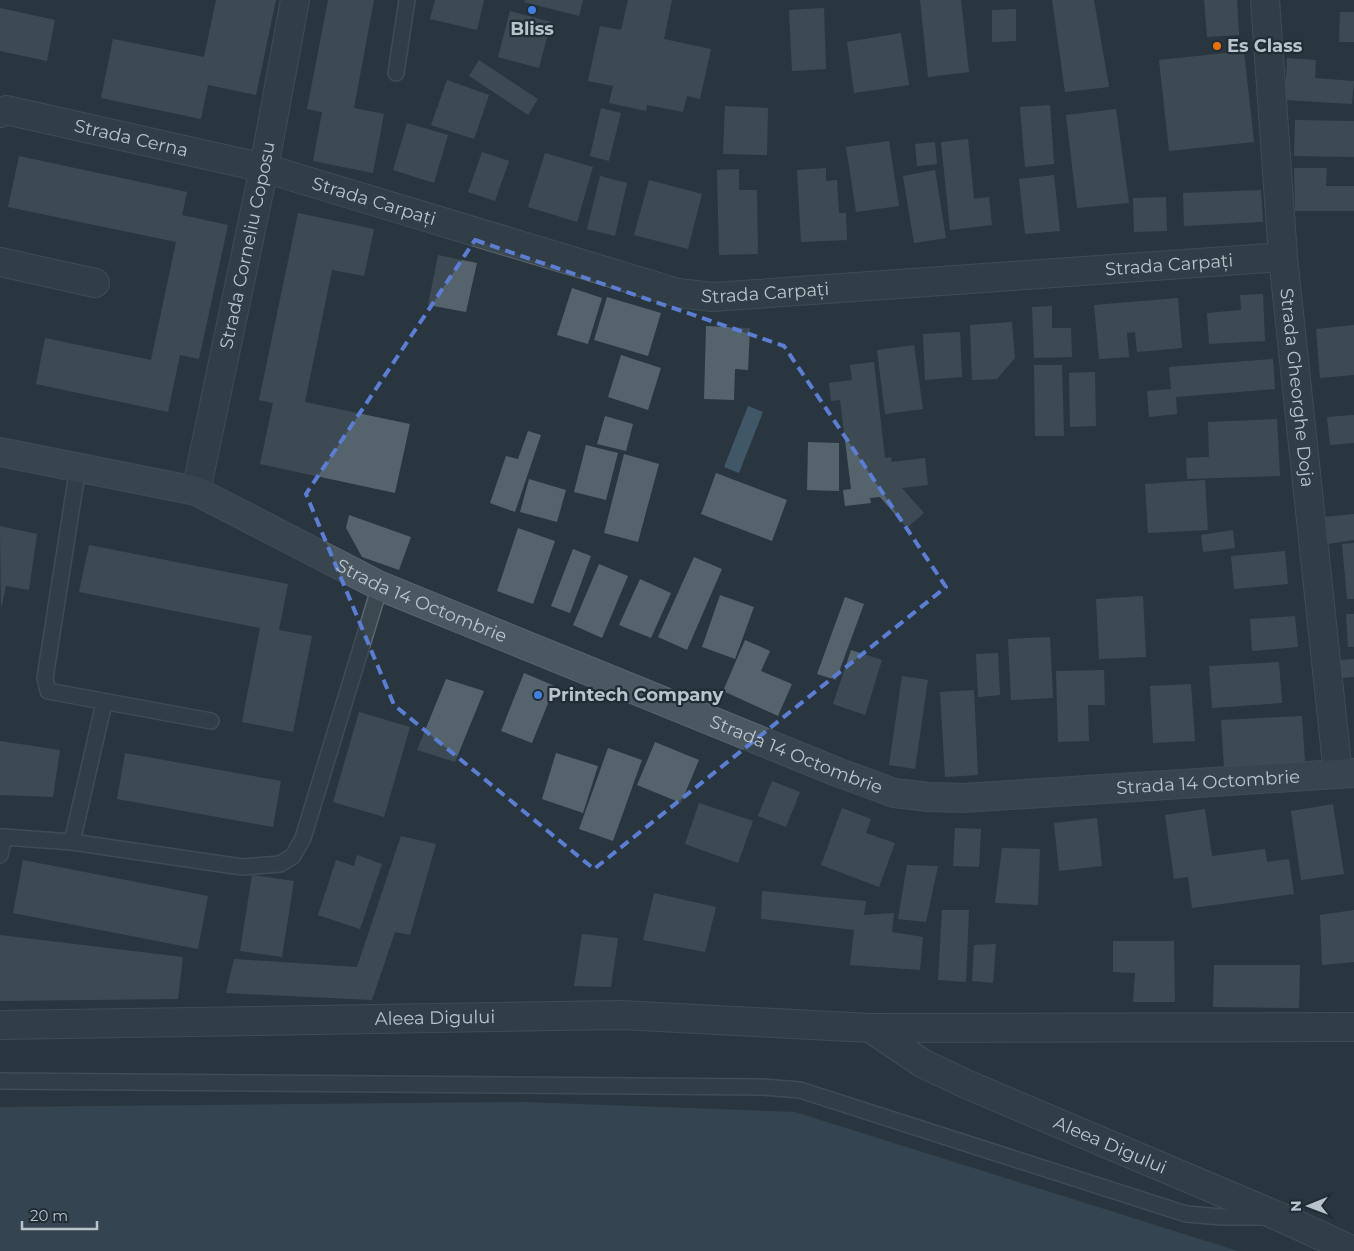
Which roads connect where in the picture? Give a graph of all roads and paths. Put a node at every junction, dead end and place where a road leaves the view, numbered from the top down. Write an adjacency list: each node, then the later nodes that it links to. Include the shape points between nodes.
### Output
1 (295, 0): 6 (street, Strada Corneliu Coposu)
2 (407, 0): 4 (lane)
3 (1265, 0): 7 (street, Strada Gheorghe Doja)
4 (396, 73)
5 (0, 113): 6 (street, Strada Cerna, via 6,110)
6 (264, 168): 7 (street, Strada Carpați, via 678,293 713,297); 12 (street, Strada Corneliu Coposu)
7 (1283, 257): 16 (street, Strada Gheorghe Doja)
8 (0, 262): 9 (street)
9 (95, 283)
10 (0, 452): 11 (street, Strada 14 Octombrie)
11 (78, 466): 12 (street, Strada 14 Octombrie); 14 (lane, via 45,678 48,691)
12 (196, 491): 13 (street, Strada 14 Octombrie)
13 (380, 586): 16 (street, Strada 14 Octombrie, via 894,793 963,798); 18 (lane, via 303,838 293,856 280,864 242,867)
14 (104, 703): 15 (lane); 18 (lane)
15 (211, 721)
16 (1346, 774)
17 (2, 837): 18 (lane); 19 (lane)
18 (72, 842)
19 (0, 855)
20 (0, 1025): 21 (street, Aleea Digului, via 621,1015)
21 (870, 1028): 22 (street, Aleea Digului); 24 (street, Aleea Digului, via 922,1063 966,1084)
22 (1354, 1028)
23 (0, 1082): 24 (lane, via 763,1087 800,1090 1186,1214)
24 (1280, 1217): 25 (street, Aleea Digului)
25 (1354, 1251)

